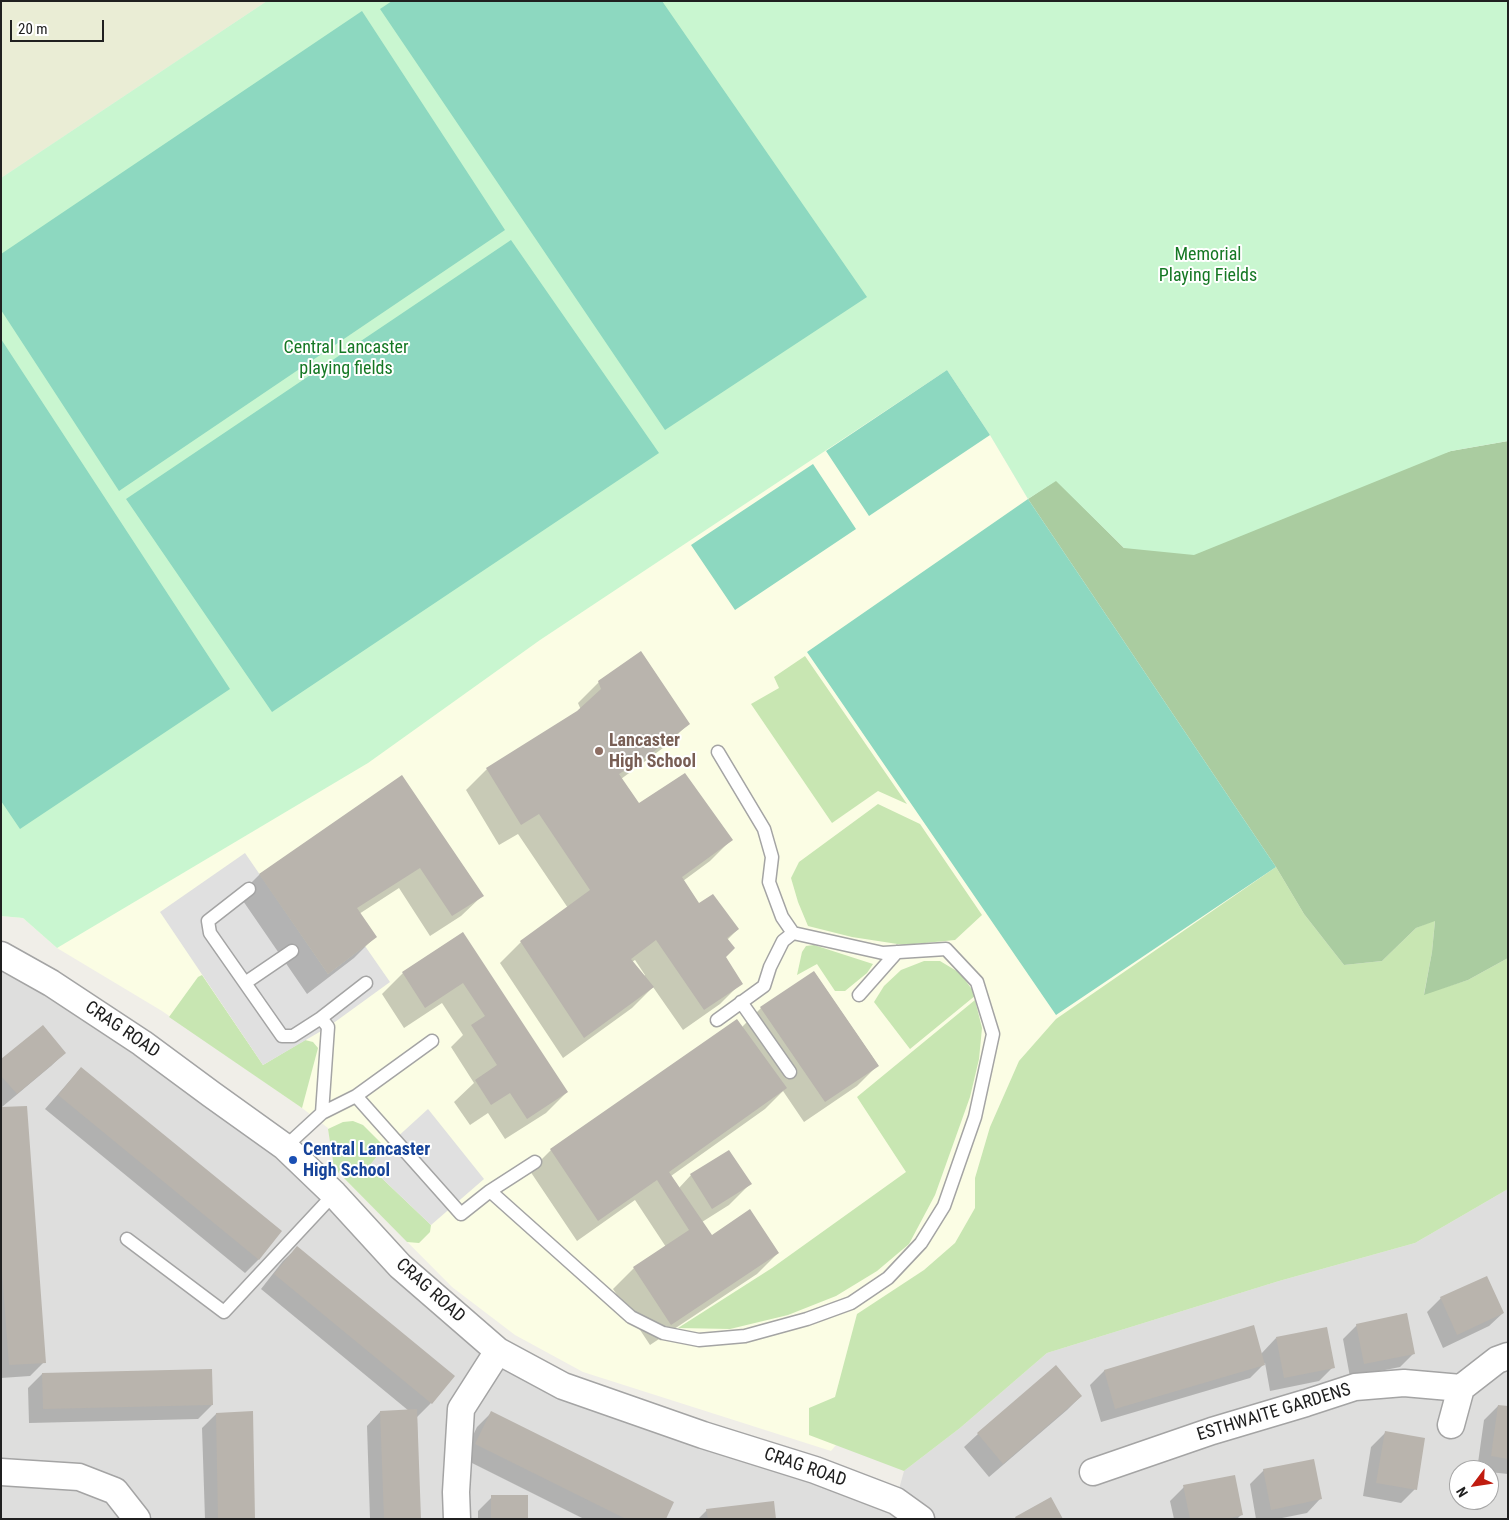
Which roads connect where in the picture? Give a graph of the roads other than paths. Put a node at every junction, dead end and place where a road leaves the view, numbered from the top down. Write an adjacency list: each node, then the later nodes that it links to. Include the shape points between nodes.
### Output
1 (718, 752): 3 (lane, via 764,830 772,857 769,882 782,917)
2 (249, 889): 7 (lane, via 208,921 210,933)
3 (794, 933): 5 (lane); 10 (lane, via 782,941 764,986)
4 (292, 951): 7 (lane)
5 (896, 952): 9 (lane); 19 (lane, via 946,949 977,982 993,1034 975,1117 944,1206 921,1243 888,1278 851,1302 745,1336 699,1340 663,1334 631,1318)
6 (1, 955): 17 (street, CRAG ROAD, via 51,982 142,1043)
7 (245, 983): 11 (lane, via 282,1036 293,1036)
8 (366, 983): 11 (lane)
9 (859, 995)
10 (741, 1002): 12 (lane); 14 (lane)
11 (321, 1018): 16 (lane, via 328,1026)
12 (716, 1020)
13 (432, 1040): 15 (lane)
14 (790, 1072)
15 (356, 1096): 16 (lane); 19 (lane, via 461,1214)
16 (322, 1113): 17 (lane)
17 (286, 1147): 20 (street, CRAG ROAD)
18 (535, 1162): 19 (lane)
19 (490, 1192)
20 (334, 1194): 21 (lane, via 224,1312); 22 (street, CRAG ROAD, via 400,1266)
21 (126, 1239)
22 (498, 1351): 29 (street, via 461,1409); 30 (street, CRAG ROAD, via 563,1386 815,1470 896,1501)
23 (1508, 1356): 24 (street, via 1497,1360)
24 (1461, 1388): 25 (street); 27 (street, ESTHWAITE GARDENS, via 1404,1383 1355,1387)
25 (1451, 1425)
26 (1, 1472): 28 (street, via 79,1478 115,1491)
27 (1093, 1472)
28 (137, 1519)
29 (457, 1519)
30 (921, 1519)

